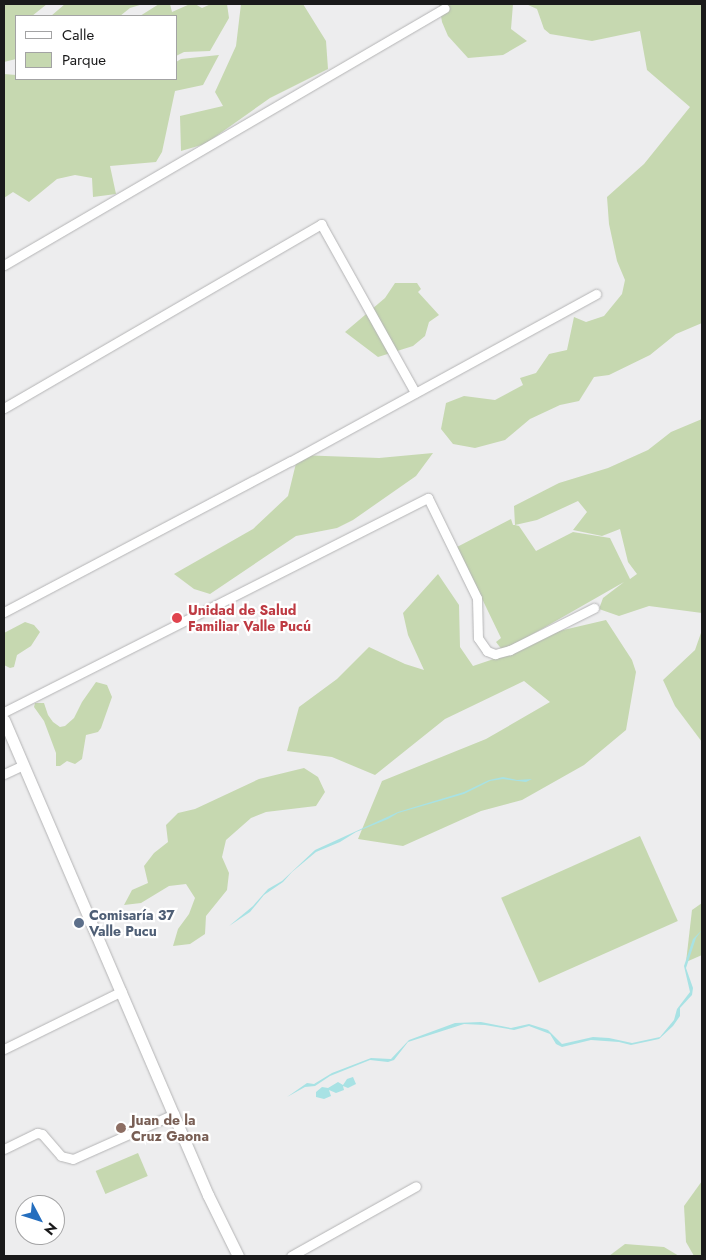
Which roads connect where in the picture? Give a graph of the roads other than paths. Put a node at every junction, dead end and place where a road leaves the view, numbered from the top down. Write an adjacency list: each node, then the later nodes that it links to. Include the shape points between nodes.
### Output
1 (445, 8): 2 (street)
2 (4, 265)
3 (596, 294): 4 (street)
4 (415, 392): 5 (street, via 321,224); 7 (street)
5 (4, 408)
6 (594, 608): 8 (street, via 510,650 495,654 487,651 478,638 477,598 428,498)
7 (4, 612)
8 (4, 712)
9 (4, 720): 10 (main road)
10 (23, 765): 11 (street); 12 (main road)
11 (4, 774)
12 (122, 991): 13 (street); 14 (main road)
13 (4, 1049)
14 (174, 1114): 15 (street, via 72,1159 61,1156 42,1134); 17 (main road)
15 (4, 1149)
16 (416, 1186): 18 (street)
17 (238, 1256)
18 (291, 1256)

